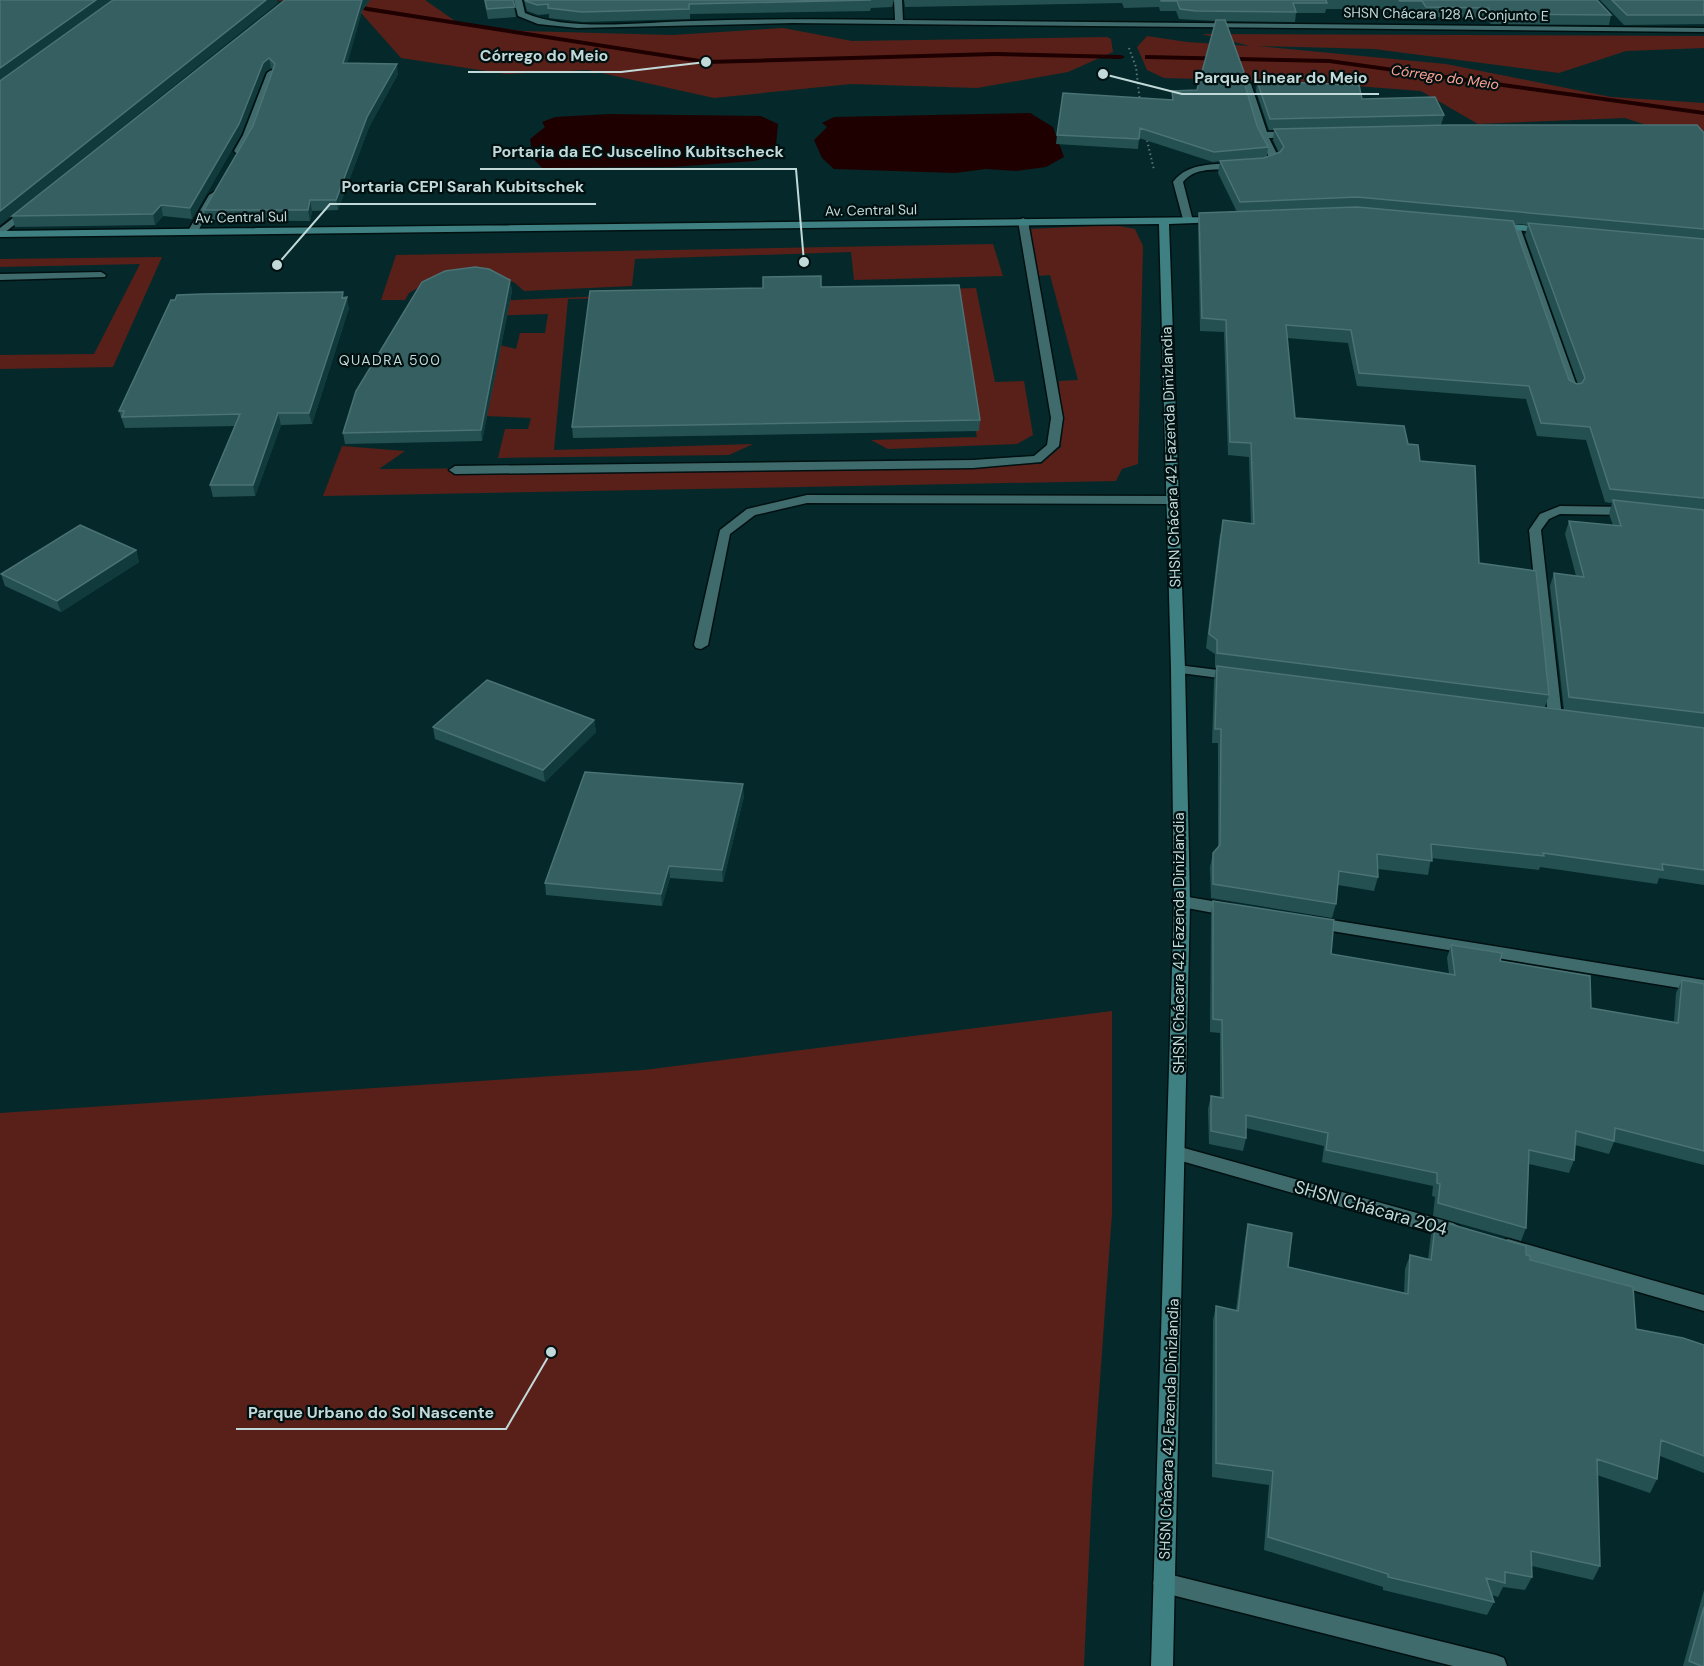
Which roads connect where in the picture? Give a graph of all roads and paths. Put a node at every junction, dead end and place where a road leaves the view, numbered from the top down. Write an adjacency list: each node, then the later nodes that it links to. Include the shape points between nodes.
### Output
1 (518, 0): 4 (street, SHSN Chácara 128 A Conjunto E, via 521,14 538,22 577,26)
2 (898, 0): 4 (street)
3 (1613, 22): 5 (street)
4 (899, 23): 5 (street, SHSN Chácara 128 A Conjunto E)
5 (1621, 29): 6 (street, SHSN Chácara 128 A Conjunto E)
6 (1704, 30)
7 (1136, 67): 10 (path)
8 (271, 73): 14 (street, via 248,135)
9 (1247, 84): 13 (street)
10 (1140, 103)
11 (1144, 126): 19 (path)
12 (1309, 134): 13 (street)
13 (1263, 135): 20 (street, via 1275,160 1271,163 1182,174 1178,183)
14 (232, 164)
15 (221, 183): 23 (street)
16 (37, 204): 25 (street)
17 (1224, 220): 20 (street, Av. Central Sul)
18 (1023, 221): 19 (street, Av. Central Sul); 23 (street, Av. Central Sul); 29 (street, via 1057,418 1053,446 1037,459 973,464)
19 (1164, 221): 20 (street, Av. Central Sul); 30 (street, SHSN Chácara 42 Fazenda Dinizlandia)
20 (1188, 221)
21 (1481, 225): 22 (street)
22 (1515, 227): 24 (street); 28 (street)
23 (193, 231): 25 (street, Av. Central Sul)
24 (1562, 232)
25 (0, 234)
26 (101, 275): 27 (street)
27 (0, 277)
28 (1574, 392)
29 (455, 470)
30 (1172, 500): 32 (street, via 807,499 751,512 724,533); 33 (street, SHSN Chácara 42 Fazenda Dinizlandia)
31 (1638, 512): 35 (street, via 1560,510 1540,518 1535,530)
32 (701, 645)
33 (1178, 669): 34 (street); 36 (street, SHSN Chácara 42 Fazenda Dinizlandia)
34 (1249, 678)
35 (1555, 717)
36 (1182, 902): 37 (street); 40 (street, SHSN Chácara 42 Fazenda Dinizlandia)
37 (1252, 914)
38 (1298, 921): 39 (street)
39 (1704, 986)
40 (1177, 1153): 41 (street, SHSN Chácara 204); 42 (street, SHSN Chácara 42 Fazenda Dinizlandia)
41 (1704, 1303)
42 (1164, 1583): 43 (street, SHSN Chácara 42 Fazenda Dinizlandia); 44 (street)
43 (1162, 1666)
44 (1496, 1666)

